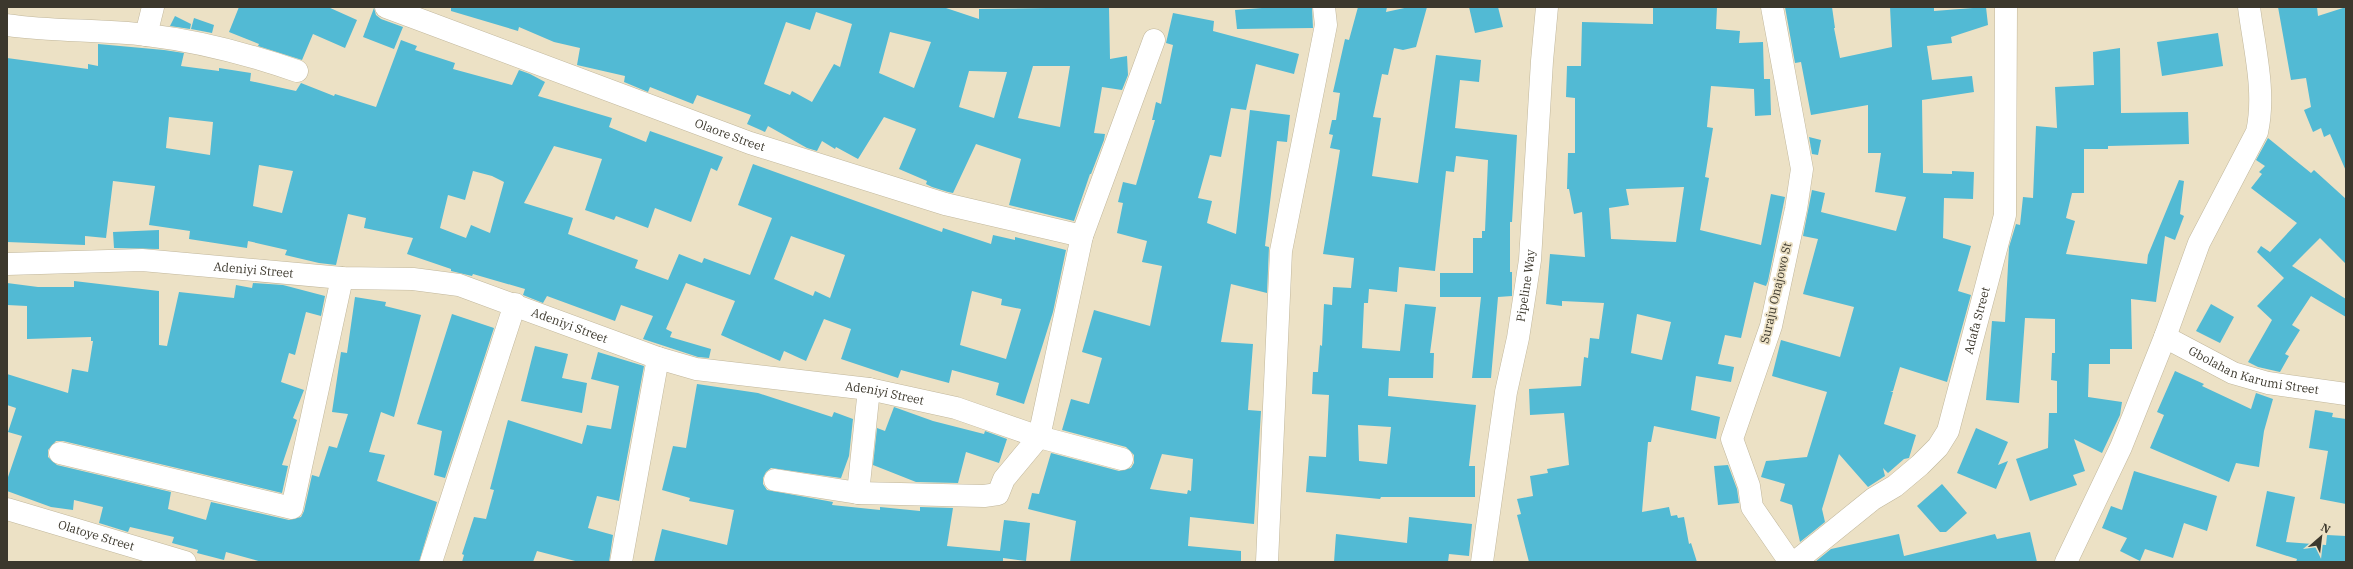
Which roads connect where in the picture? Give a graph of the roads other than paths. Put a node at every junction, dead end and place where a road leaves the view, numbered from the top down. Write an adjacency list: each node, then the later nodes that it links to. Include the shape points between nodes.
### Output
1 (153, 7): 9 (street)
2 (386, 7): 12 (street, Olaore Street, via 750,143 945,204)
3 (1324, 7): 29 (street, via 1326,25 1281,251)
4 (1547, 7): 30 (street, Pipeline Way, via 1530,260 1505,399)
5 (1772, 7): 31 (street, Suraju Onajowo St, via 1802,169 1771,326 1732,439 1749,486 1752,507)
6 (2006, 7): 32 (street, Adafa Street, via 2005,214 1948,430 1938,447 1896,486 1872,499)
7 (2249, 7): 16 (street, via 2260,100 2257,132 2199,243)
8 (7, 25): 9 (street)
9 (146, 35): 11 (street, via 251,55)
10 (1154, 40): 12 (street)
11 (297, 71)
12 (1082, 236): 20 (street)
13 (7, 264): 14 (street, Adeniyi Street, via 142,260)
14 (342, 278): 15 (street, Adeniyi Street, via 413,279 459,285); 21 (street, via 292,508)
15 (515, 304): 17 (street, Adeniyi Street); 27 (street)
16 (2165, 337): 19 (street, Gbolahan Karumi Street, via 2232,373 2268,383); 33 (street, via 2121,447)
17 (658, 358): 18 (street, Adeniyi Street, via 696,369); 28 (street)
18 (868, 389): 20 (street, Adeniyi Street, via 956,408); 24 (street)
19 (2346, 394)
20 (1039, 437): 22 (street, Adeniyi Street); 24 (street, via 1004,479 998,494 984,496)
21 (60, 453)
22 (1122, 459)
23 (775, 480): 24 (street)
24 (858, 493)
25 (7, 509): 26 (street, Olatoye Street)
26 (185, 562)
27 (431, 562)
28 (621, 562)
29 (1267, 562)
30 (1482, 562)
31 (1790, 562)
32 (1795, 562)
33 (2066, 562)

